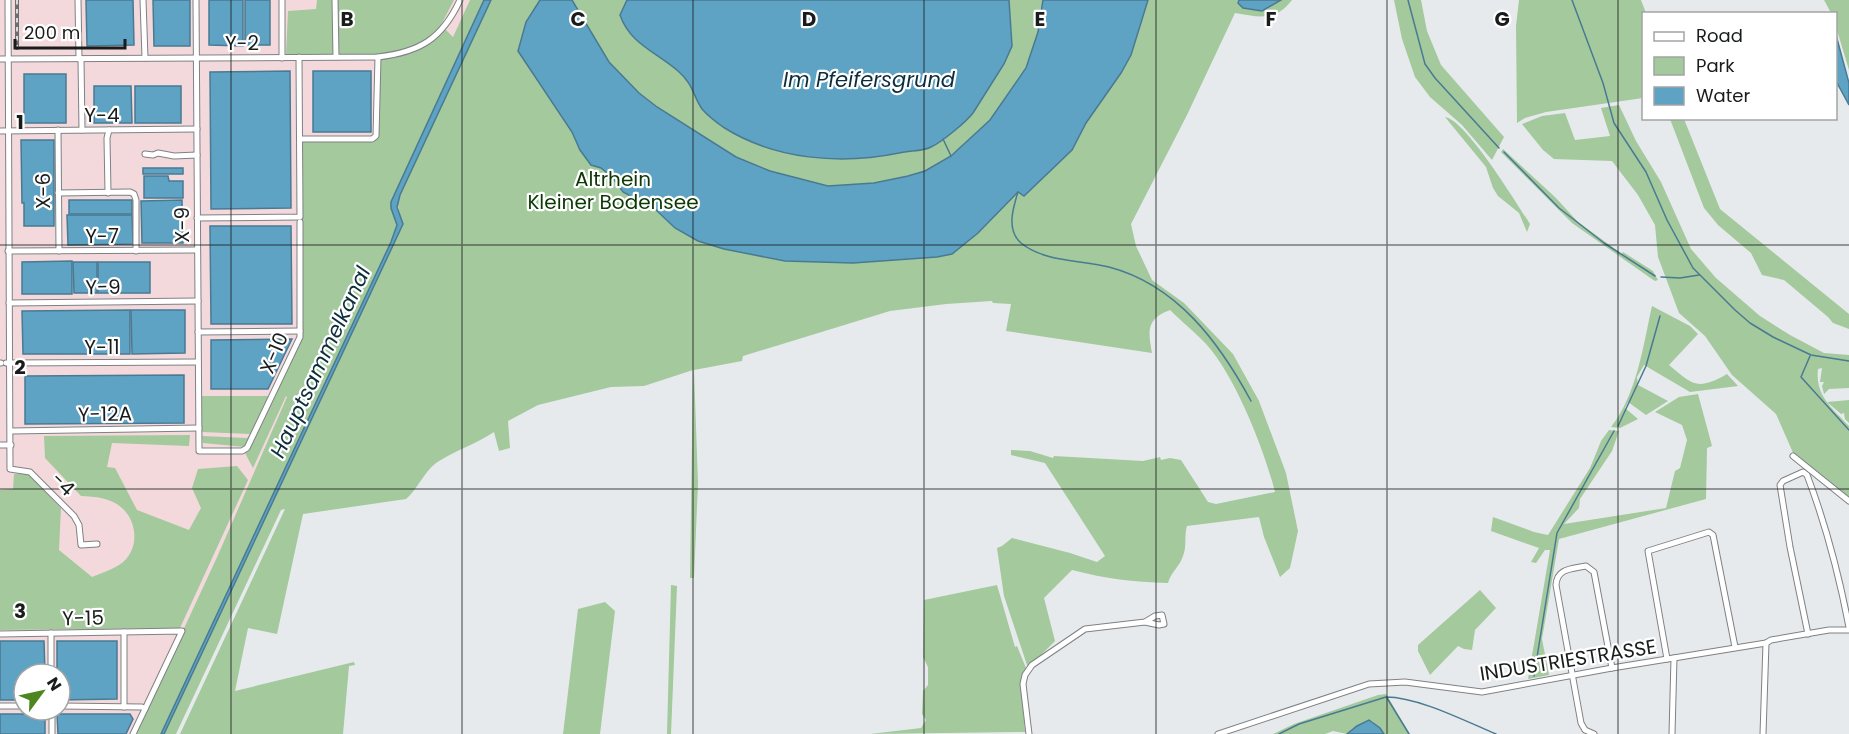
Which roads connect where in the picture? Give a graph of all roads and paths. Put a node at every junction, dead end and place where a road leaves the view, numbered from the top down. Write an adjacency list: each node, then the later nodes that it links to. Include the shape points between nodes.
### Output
1 (8, 0): 16 (street)
2 (78, 0): 15 (street)
3 (143, 0): 12 (street)
4 (196, 0): 13 (street, X-9)
5 (282, 0): 8 (street)
6 (335, 0): 10 (street)
7 (460, 0): 11 (street, Y-2, via 448,24 434,39 399,54)
8 (282, 57): 9 (street, Y-2); 13 (street, Y-2)
9 (299, 57): 10 (street, Y-2); 23 (street, X-10)
10 (336, 57): 11 (street, Y-2)
11 (378, 57): 23 (street, via 376,136)
12 (145, 58): 13 (street, Y-2); 15 (street, Y-2)
13 (196, 58): 17 (street, X-9)
14 (0, 59): 16 (street, Y-2)
15 (80, 59): 16 (street, Y-2); 20 (street)
16 (8, 60): 18 (street)
17 (196, 129): 21 (street, Y-4); 25 (street, X-9)
18 (8, 130): 19 (street, Y-4); 22 (street, Y-4); 27 (street)
19 (58, 130): 20 (street, Y-4); 28 (street, X-6)
20 (82, 130): 21 (street, Y-4)
21 (109, 130): 29 (street)
22 (0, 131)
23 (300, 140): 31 (street, X-10)
24 (145, 154): 25 (street)
25 (197, 155): 30 (street, X-9)
26 (0, 180): 27 (street)
27 (8, 180): 33 (street)
28 (58, 193): 29 (street); 36 (street, X-6)
29 (108, 193): 37 (street, via 130,192 135,196)
30 (197, 218): 31 (street); 34 (street, X-9)
31 (300, 220): 40 (street, X-10)
32 (0, 242): 33 (street)
33 (8, 242): 35 (street)
34 (197, 250): 37 (street, Y-7); 38 (street, X-9)
35 (8, 251): 36 (street, Y-7); 39 (street)
36 (59, 251): 37 (street, Y-7)
37 (136, 251)
38 (198, 301): 39 (street, Y-9); 41 (street, X-9)
39 (9, 303): 43 (street)
40 (300, 331): 41 (street); 50 (street, X-10, via 247,448)
41 (198, 332): 42 (street, X-9)
42 (198, 362): 43 (street, Y-11); 46 (street, X-9)
43 (4, 363): 44 (street)
44 (9, 374): 45 (street); 47 (street)
45 (0, 375)
46 (199, 428): 47 (street, Y-12A); 50 (street, X-9)
47 (11, 430): 49 (street)
48 (0, 445): 49 (street)
49 (11, 445): 53 (street, -4, via 10,469 30,472 74,516 80,525 81,545)
50 (199, 451)
51 (1793, 456): 52 (street)
52 (1849, 501)
53 (97, 544)
54 (1145, 622): 71 (street, via 1083,629 1028,668 1023,690)
55 (1849, 628): 59 (street, INDUSTRIESTRASSE); 59 (street, via 1826,528 1803,472 1780,485)
56 (124, 632): 57 (street, Y-15); 68 (street); 69 (street, Y-15, via 182,631)
57 (51, 633): 58 (street, Y-15); 64 (street)
58 (0, 634)
59 (1808, 634): 60 (street, INDUSTRIESTRASSE)
60 (1766, 643): 61 (street, INDUSTRIESTRASSE); 75 (street)
61 (1735, 647): 62 (street, INDUSTRIESTRASSE); 63 (street, via 1713,535 1709,532 1648,551)
62 (1674, 658): 63 (street, INDUSTRIESTRASSE); 74 (street)
63 (1667, 659): 65 (street, INDUSTRIESTRASSE)
64 (51, 662)
65 (1612, 668): 66 (street, INDUSTRIESTRASSE); 66 (street, via 1594,572 1586,566 1562,571 1557,580)
66 (1573, 674): 72 (street, INDUSTRIESTRASSE, via 1482,692 1405,682 1369,684); 73 (street, via 1581,723)
67 (72, 706): 68 (street)
68 (124, 707): 69 (street)
69 (144, 708): 70 (street)
70 (133, 734)
71 (1029, 734)
72 (1218, 734)
73 (1594, 734)
74 (1672, 734)
75 (1763, 734)

